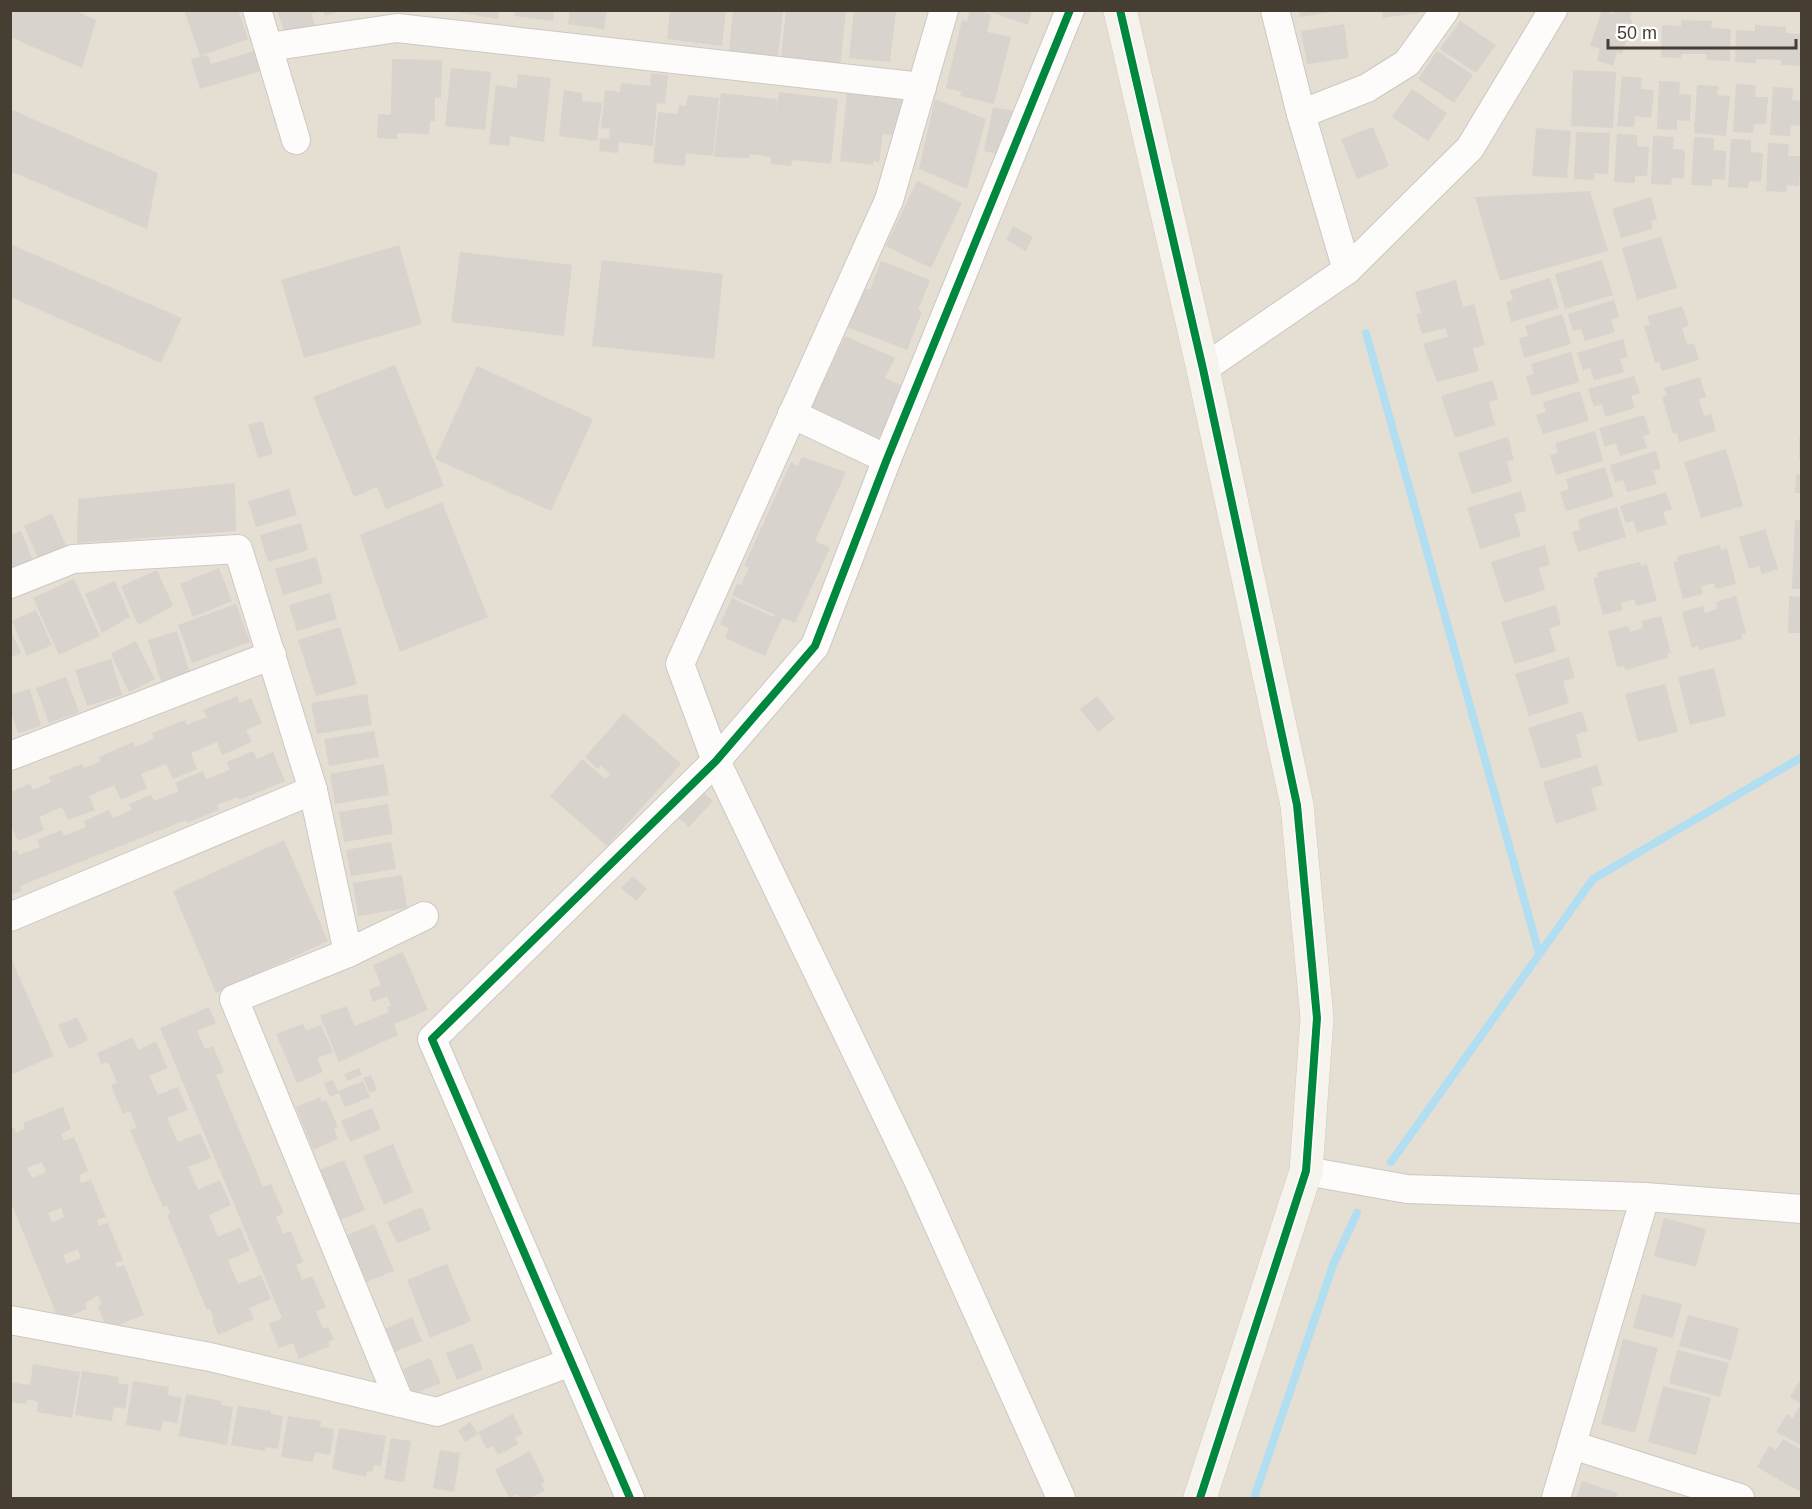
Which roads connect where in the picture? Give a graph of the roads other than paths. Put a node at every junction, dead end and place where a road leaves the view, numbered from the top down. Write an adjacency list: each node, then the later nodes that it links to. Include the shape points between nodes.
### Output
1 (257, 10): 8 (street)
2 (944, 10): 9 (street)
3 (1070, 10): 15 (street)
4 (1120, 10): 13 (street)
5 (1275, 10): 10 (street)
6 (1445, 10): 10 (street, via 1407,63 1367,88)
7 (1553, 10): 12 (street, via 1470,148)
8 (268, 47): 9 (street, via 397,28); 11 (street)
9 (922, 87): 14 (street, via 889,200)
10 (1301, 114): 12 (street)
11 (296, 140)
12 (1347, 270): 13 (street)
13 (1203, 369): 24 (street, via 1297,806 1317,1018)
14 (792, 414): 15 (street); 19 (street, via 680,664)
15 (887, 459): 19 (street, via 815,646)
16 (10, 584): 17 (street, via 73,559 238,549)
17 (272, 655): 18 (street); 20 (street)
18 (10, 756)
19 (716, 761): 28 (street, via 432,1039); 32 (street, via 918,1180)
20 (314, 790): 22 (street); 23 (street)
21 (424, 916): 23 (street)
22 (10, 917)
23 (348, 953): 29 (street, via 234,999)
24 (1306, 1171): 25 (street, via 1407,1189); 33 (street)
25 (1645, 1197): 26 (street); 30 (street)
26 (1802, 1209)
27 (10, 1320): 29 (street, via 210,1357)
28 (571, 1362): 29 (street, via 437,1412); 31 (street)
29 (400, 1403)
30 (1572, 1445): 34 (street); 35 (street)
31 (630, 1498)
32 (1062, 1498)
33 (1200, 1498)
34 (1556, 1498)
35 (1740, 1498)

